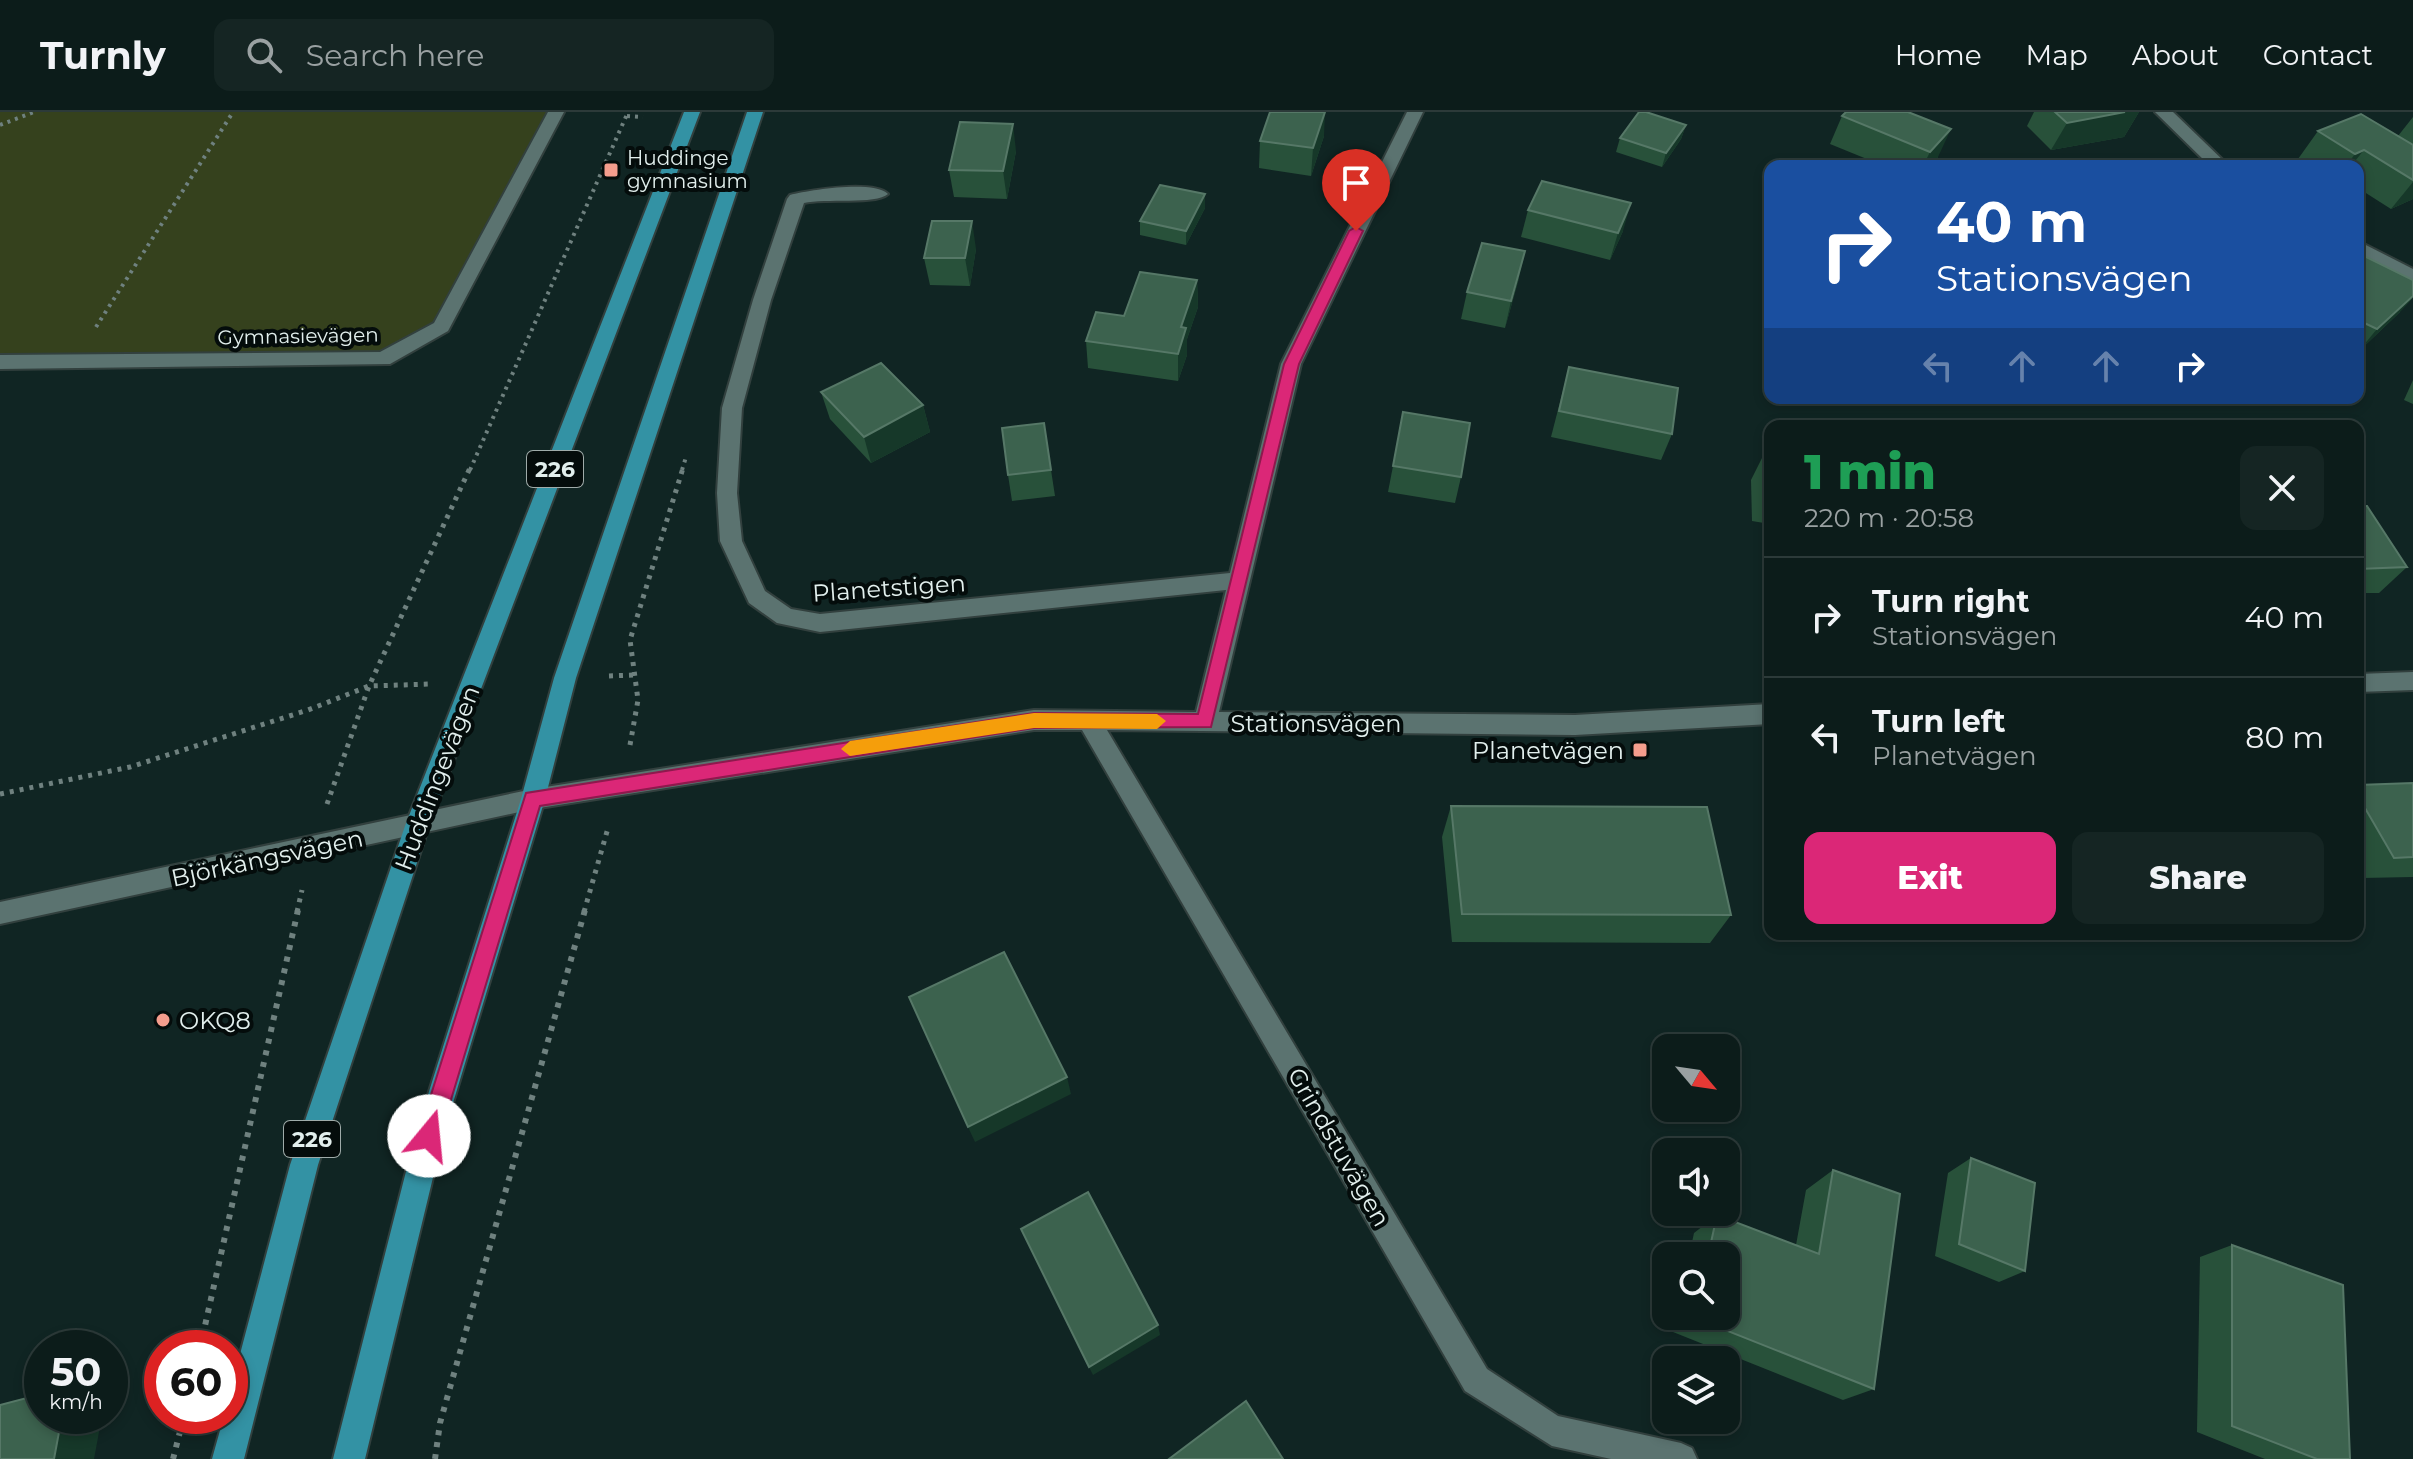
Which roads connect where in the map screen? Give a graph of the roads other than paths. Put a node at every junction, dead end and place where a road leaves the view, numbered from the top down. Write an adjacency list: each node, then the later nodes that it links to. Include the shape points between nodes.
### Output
1 (556, 112): 10 (street, Gymnasievägen, via 441,327 383,359)
2 (692, 112): 18 (main road, Huddingevägen / 226)
3 (755, 112): 17 (main road, via 565,678)
4 (1415, 112): 11 (street, via 1291,364)
5 (2163, 112): 6 (street)
6 (2214, 160)
7 (879, 194): 11 (street, Planetstigen, via 796,199 762,300 732,408 727,493 731,541 757,597 785,617 820,623)
8 (2364, 250): 9 (street)
9 (2413, 277)
10 (0, 362)
11 (1239, 580): 16 (street)
12 (2413, 681): 13 (street)
13 (2364, 683)
14 (1764, 714): 16 (street, Stationsvägen, via 1575,725)
15 (1089, 721): 16 (street, Stationsvägen); 17 (street, Stationsvägen, via 1034,720); 22 (street, Grindstuvägen, via 1476,1380 1552,1430)
16 (1205, 722)
17 (533, 799): 18 (street, Björkängsvägen); 21 (main road, via 429,1136)
18 (417, 826): 19 (street, Björkängsvägen); 20 (main road, Huddingevägen / 226, via 304,1165)
19 (0, 913)
20 (228, 1459)
21 (349, 1459)
22 (1681, 1459)

